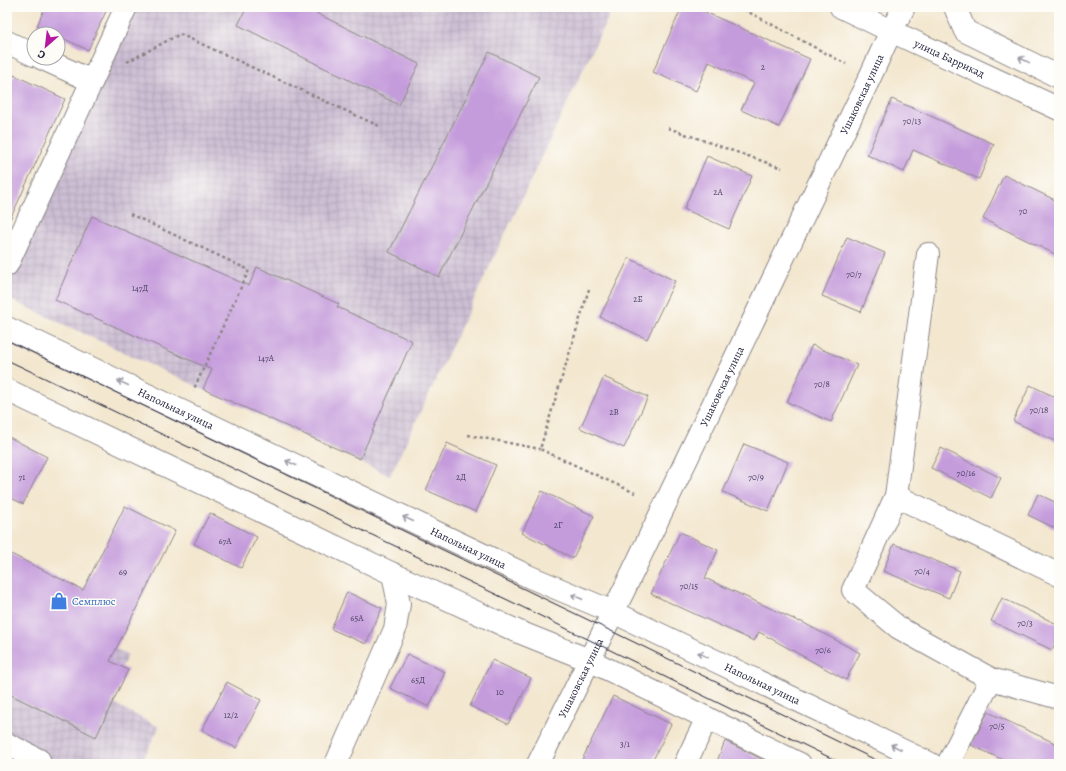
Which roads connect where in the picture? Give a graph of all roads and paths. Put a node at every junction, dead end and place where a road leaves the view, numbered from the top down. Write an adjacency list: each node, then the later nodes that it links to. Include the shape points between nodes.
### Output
1 (126, 7): 13 (main road)
2 (739, 7): 10 (path)
3 (841, 7): 6 (main road, улица Баррикад)
4 (904, 7): 6 (main road, Ушаковская улица)
5 (955, 7): 12 (main road, one-way to 5, via 965,31)
6 (891, 31): 14 (main road, улица Баррикад); 31 (main road, Ушаковская улица)
7 (7, 42): 8 (main road)
8 (26, 51)
9 (126, 63): 15 (path, via 180,34)
10 (846, 64)
11 (58, 66): 13 (main road)
12 (1059, 77)
13 (92, 82): 20 (main road)
14 (1059, 109)
15 (381, 127)
16 (668, 128): 17 (path)
17 (782, 168)
18 (130, 214): 24 (path, via 250,270)
19 (928, 254): 28 (main road)
20 (7, 265)
21 (589, 289): 26 (path)
22 (7, 328): 31 (main road, Напольная улица, one-way to 22, via 530,577)
23 (7, 390): 29 (main road)
24 (193, 392)
25 (468, 434): 26 (path)
26 (540, 449): 27 (path)
27 (635, 493)
28 (896, 496): 30 (main road); 33 (main road, via 853,590 899,628)
29 (393, 574): 32 (main road, via 519,632); 38 (main road, via 399,604 395,629)
30 (1059, 575)
31 (613, 612): 32 (main road, Ушаковская улица); 42 (main road, Напольная улица, one-way to 31)
32 (589, 660): 35 (main road); 39 (main road, Ушаковская улица)
33 (991, 679): 34 (main road); 43 (main road)
34 (1059, 698)
35 (707, 718): 40 (main road); 41 (main road)
36 (7, 744): 37 (main road)
37 (39, 760)
38 (336, 764)
39 (538, 764)
40 (685, 764)
41 (800, 764)
42 (931, 764)
43 (948, 764)

